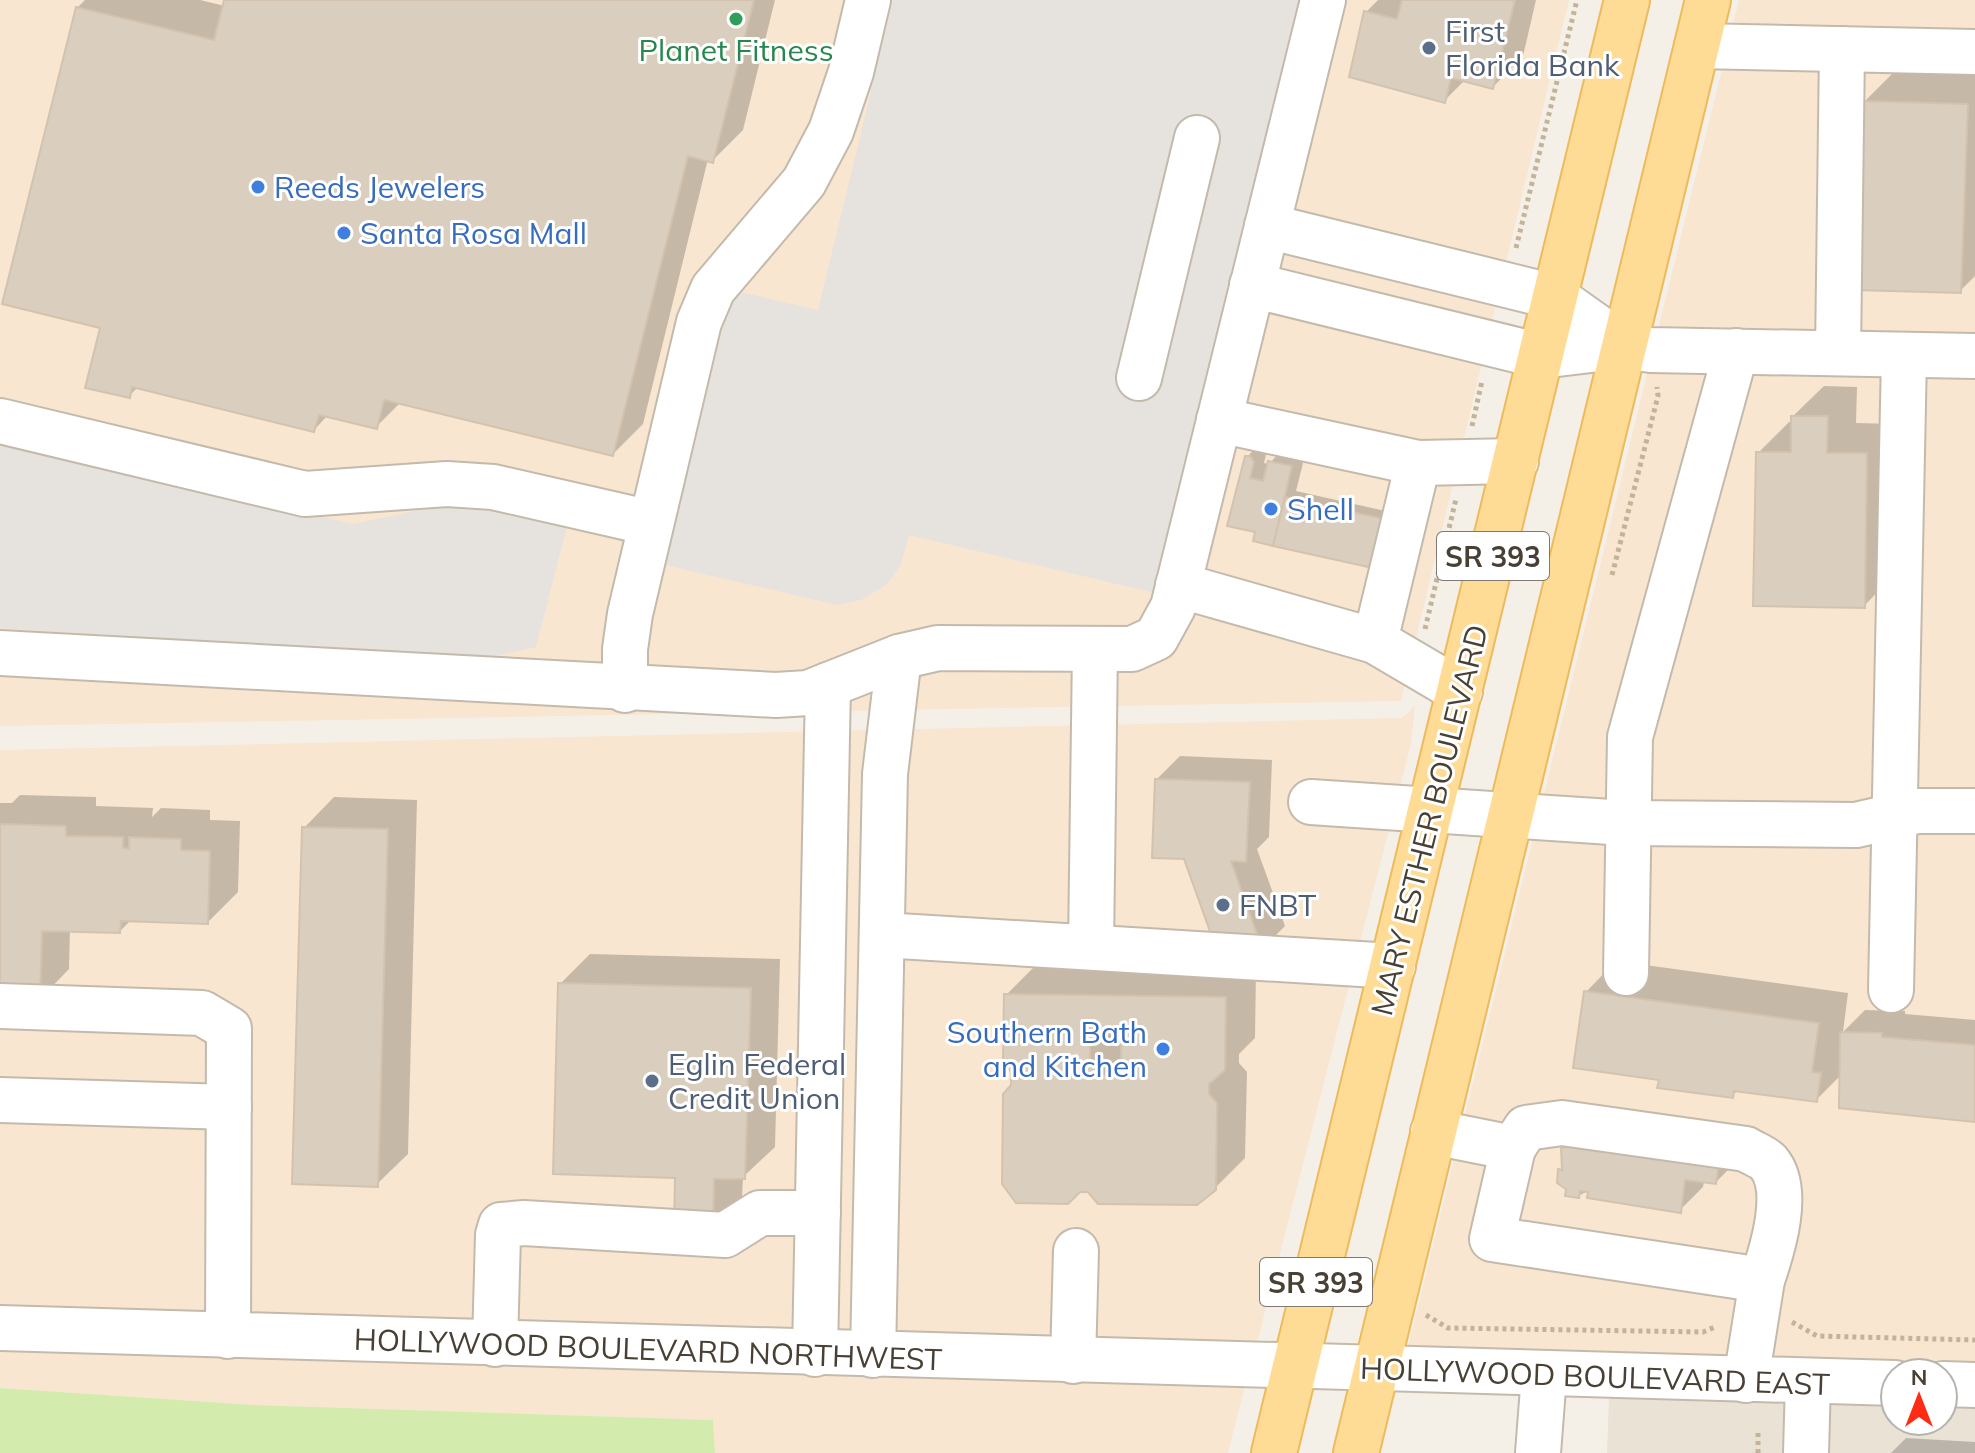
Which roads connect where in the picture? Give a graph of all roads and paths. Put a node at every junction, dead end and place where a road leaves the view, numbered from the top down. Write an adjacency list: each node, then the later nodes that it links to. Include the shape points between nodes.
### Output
1 (868, 0): 23 (street, via 831,131 804,182 713,289 699,322)
2 (1323, 0): 9 (street)
3 (1627, 0): 11 (main road, MARY ESTHER BOULEVARD / SR 393)
4 (1708, 0): 5 (main road, SR 393)
5 (1697, 46): 6 (street); 12 (main road, SR 393)
6 (1842, 49): 7 (street); 14 (street)
7 (1975, 52)
8 (1197, 138): 18 (street)
9 (1267, 226): 10 (street); 11 (street)
10 (1252, 285): 16 (street); 19 (street)
11 (1555, 297): 12 (street); 16 (main road, MARY ESTHER BOULEVARD / SR 393)
12 (1624, 346): 13 (street); 16 (street); 35 (main road, SR 393)
13 (1736, 351): 14 (street); 37 (street, via 1630,737)
14 (1838, 353): 15 (street)
15 (1904, 355): 17 (street); 36 (street)
16 (1541, 356): 21 (main road, MARY ESTHER BOULEVARD / SR 393)
17 (1975, 356)
18 (1139, 378)
19 (1219, 420): 22 (street); 24 (street)
20 (0, 421): 23 (street, via 305,494 447,484 493,487)
21 (1516, 461): 22 (street); 31 (main road, MARY ESTHER BOULEVARD / SR 393)
22 (1418, 463): 25 (street)
23 (651, 523): 30 (street, via 630,614)
24 (1178, 585): 25 (street); 26 (street, via 1156,638 1132,649)
25 (1375, 641): 31 (street)
26 (1095, 649): 28 (street, via 938,648); 39 (street)
27 (0, 653): 30 (street)
28 (899, 657): 29 (street); 38 (street, via 885,774)
29 (828, 685): 30 (street, via 808,693 776,695); 48 (street)
30 (625, 690)
31 (1460, 691): 33 (main road, MARY ESTHER BOULEVARD / SR 393)
32 (1311, 802): 33 (street)
33 (1431, 809): 35 (street); 40 (main road, MARY ESTHER BOULEVARD / SR 393)
34 (1975, 811): 36 (street)
35 (1510, 815): 37 (street); 46 (main road, SR 393)
36 (1894, 816): 37 (street, via 1856,825); 42 (street)
37 (1626, 823): 41 (street)
38 (882, 935): 39 (street); 57 (street)
39 (1091, 947): 40 (street)
40 (1393, 966): 59 (main road, MARY ESTHER BOULEVARD / SR 393)
41 (1626, 973)
42 (1891, 990)
43 (0, 1006): 45 (street, via 202,1013 229,1029)
44 (0, 1100): 45 (street)
45 (229, 1107): 53 (street)
46 (1433, 1132): 47 (street); 51 (main road, SR 393)
47 (1513, 1148): 50 (street, via 1492,1239); 50 (street, via 1526,1128 1562,1123 1746,1149 1768,1162 1779,1209)
48 (818, 1213): 55 (street, via 760,1213 725,1235 501,1225); 56 (street)
49 (1076, 1251): 58 (street)
50 (1759, 1300): 51 (path, via 1703,1332 1448,1328); 54 (path, via 1817,1336); 62 (street)
51 (1392, 1304): 60 (main road, SR 393)
52 (0, 1328): 53 (street, HOLLYWOOD BOULEVARD NORTHWEST)
53 (228, 1336): 55 (street, HOLLYWOOD BOULEVARD NORTHWEST)
54 (1975, 1340)
55 (495, 1344): 56 (street, HOLLYWOOD BOULEVARD NORTHWEST)
56 (815, 1354): 57 (street, HOLLYWOOD BOULEVARD NORTHWEST)
57 (873, 1355): 58 (street, HOLLYWOOD BOULEVARD NORTHWEST)
58 (1073, 1361): 59 (street, HOLLYWOOD BOULEVARD NORTHWEST)
59 (1296, 1368): 60 (street, HOLLYWOOD BOULEVARD EAST); 66 (main road, MARY ESTHER BOULEVARD / SR 393)
60 (1376, 1370): 61 (street, HOLLYWOOD BOULEVARD EAST); 67 (main road, SR 393)
61 (1544, 1375): 62 (street, HOLLYWOOD BOULEVARD EAST); 68 (street)
62 (1746, 1380): 63 (street, HOLLYWOOD BOULEVARD EAST)
63 (1808, 1381): 64 (street, HOLLYWOOD BOULEVARD EAST); 70 (street)
64 (1879, 1383)
65 (1758, 1432): 69 (path)
66 (1274, 1453)
67 (1356, 1453)
68 (1538, 1453)
69 (1758, 1453)
70 (1806, 1453)

